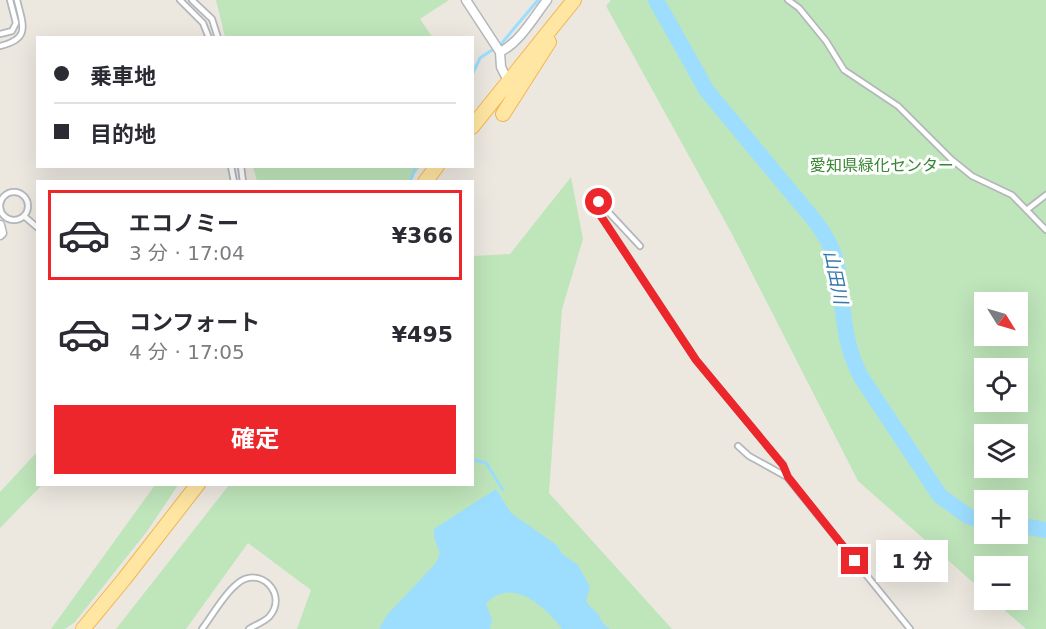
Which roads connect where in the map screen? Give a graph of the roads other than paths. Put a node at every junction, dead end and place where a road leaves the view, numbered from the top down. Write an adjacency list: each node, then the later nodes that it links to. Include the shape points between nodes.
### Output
1 (10, 0): 9 (lane, via 16,23 12,31)
2 (17, 0): 12 (lane, via 22,35 17,41)
3 (180, 0): 10 (lane, via 203,23)
4 (192, 0): 11 (lane, via 212,19)
5 (466, 0): 13 (street)
6 (547, 0): 13 (street)
7 (576, 0): 15 (main road); 16 (main road)
8 (788, 0): 21 (lane, via 826,41 844,70 898,106 972,176 1005,190)
9 (0, 34)
10 (208, 36)
11 (217, 36)
12 (0, 46)
13 (500, 52): 14 (street)
14 (505, 75)
15 (492, 102): 17 (main road); 18 (main road)
16 (503, 114)
17 (474, 120)
18 (474, 124)
19 (1046, 195): 21 (lane)
20 (1, 200): 22 (lane, via 6,217 14,220); 22 (lane, via 12,192 21,194 28,205)
21 (1028, 209): 25 (lane)
22 (24, 216): 24 (lane)
23 (0, 225): 26 (street)
24 (36, 226)
25 (1046, 230)
26 (0, 235)
27 (640, 246): 29 (lane, via 599,202 589,198 696,360 783,465)
28 (738, 446): 29 (lane)
29 (788, 477): 34 (lane)
30 (195, 486): 31 (main road)
31 (83, 629)
32 (202, 629): 33 (lane, via 236,584 256,578 271,586 275,604 269,616)
33 (249, 629)
34 (910, 629)

